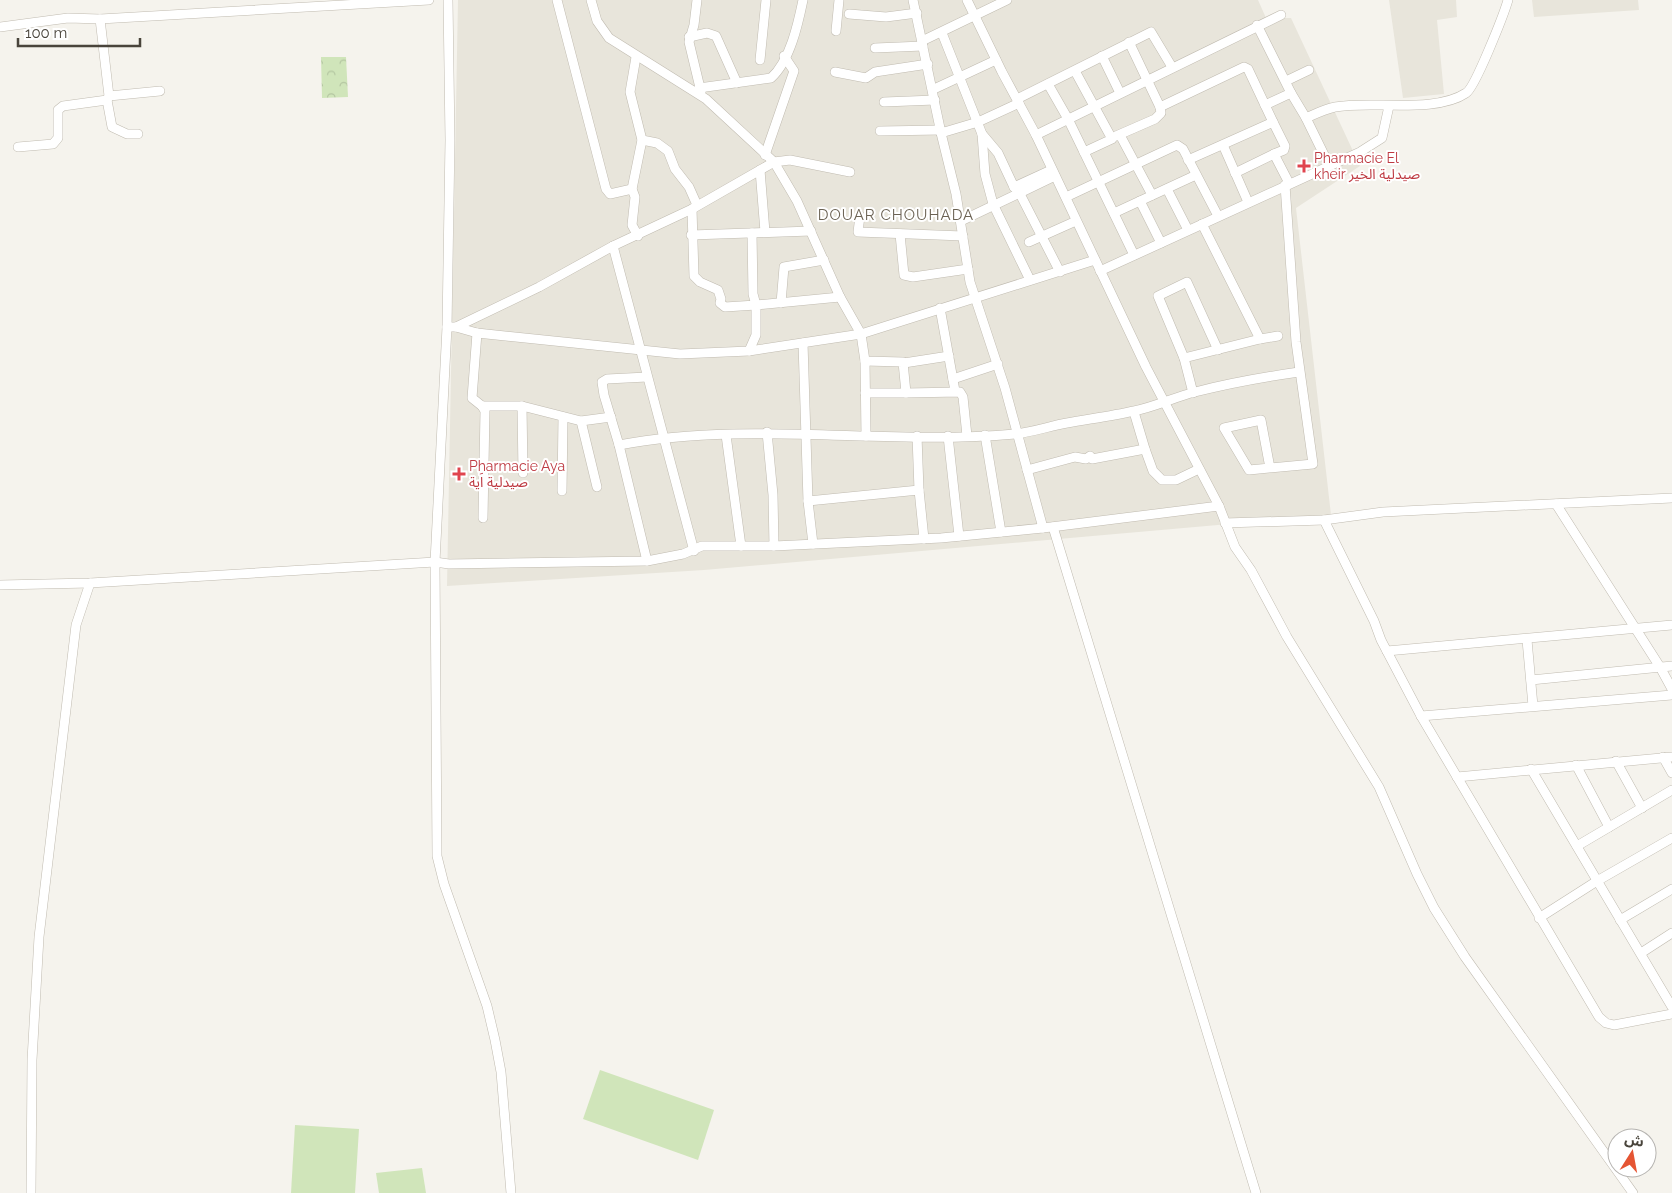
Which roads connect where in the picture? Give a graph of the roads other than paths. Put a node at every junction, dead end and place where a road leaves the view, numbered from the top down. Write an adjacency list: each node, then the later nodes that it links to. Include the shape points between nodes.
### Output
1 (429, 0): 17 (street)
2 (448, 0): 121 (street)
3 (557, 0): 82 (street, via 606,190 610,194)
4 (591, 0): 28 (street, via 596,21 604,33)
5 (697, 0): 22 (street)
6 (766, 0): 29 (street)
7 (803, 0): 26 (street, via 792,41)
8 (839, 0): 20 (street)
9 (914, 0): 13 (street)
10 (967, 0): 16 (street)
11 (1007, 0): 16 (street)
12 (1508, 0): 53 (street, via 1468,92 1455,98)
13 (917, 13): 14 (street, via 886,17); 24 (street)
14 (849, 14)
15 (1281, 15): 18 (street)
16 (975, 16): 21 (street); 30 (street)
17 (100, 19): 19 (street, via 68,18); 46 (street)
18 (1257, 25): 32 (street); 38 (street)
19 (0, 27)
20 (836, 31)
21 (942, 33): 24 (street); 36 (street)
22 (689, 37): 39 (street, via 707,33 716,36); 41 (street)
23 (1130, 42): 27 (street); 32 (street, via 1151,32); 37 (street)
24 (923, 44): 25 (street); 31 (street)
25 (875, 48)
26 (784, 56): 39 (street, via 771,78); 70 (street, via 794,71)
27 (1102, 56): 34 (street); 44 (street)
28 (636, 57): 47 (street); 65 (street, via 630,92)
29 (760, 60)
30 (996, 60): 36 (street); 49 (street)
31 (928, 64): 35 (street, via 876,72 866,78); 42 (street)
32 (1172, 67): 37 (street)
33 (1309, 70): 38 (street)
34 (1075, 71): 40 (street); 51 (street)
35 (835, 72)
36 (960, 78): 42 (street); 57 (street)
37 (1148, 80): 44 (street); 54 (street)
38 (1286, 82): 45 (street)
39 (737, 83): 41 (street)
40 (1048, 84): 49 (street); 56 (street)
41 (699, 88): 47 (street)
42 (934, 89): 48 (street)
43 (160, 91): 46 (street)
44 (1120, 93): 51 (street)
45 (1291, 93): 52 (street); 55 (street)
46 (108, 98): 61 (street, via 112,127 127,134); 67 (street, via 62,106 58,110 58,138 53,144)
47 (706, 99): 70 (street)
48 (935, 100): 50 (street); 59 (street)
49 (1018, 101): 57 (street); 63 (street)
50 (884, 102)
51 (1094, 106): 56 (street); 64 (street)
52 (1265, 106): 54 (street, via 1248,69 1243,67); 58 (street)
53 (1390, 106): 55 (street, via 1335,107); 74 (street, via 1382,138)
54 (1160, 107): 64 (street, via 1160,114)
55 (1306, 118): 74 (street)
56 (1068, 119): 63 (street); 68 (street)
57 (978, 122): 59 (street); 62 (street)
58 (1272, 122): 66 (street); 69 (street, via 1285,146 1284,150)
59 (941, 131): 60 (street); 94 (street)
60 (880, 132)
61 (138, 134)
62 (982, 134): 84 (street, via 1001,157); 89 (street, via 985,174)
63 (1036, 135): 77 (street)
64 (1116, 137): 68 (street); 73 (street)
65 (642, 140): 82 (street); 90 (street, via 668,151 674,169 689,187)
66 (1223, 145): 71 (street); 78 (street)
67 (18, 147)
68 (1084, 152): 80 (street)
69 (1274, 154): 78 (street); 81 (street)
70 (765, 155): 72 (street)
71 (1188, 160): 73 (street, via 1177,145); 79 (street)
72 (774, 162): 75 (street); 76 (street, via 790,160); 98 (street)
73 (1135, 164): 80 (street); 85 (street)
74 (1329, 165): 81 (street)
75 (760, 170): 90 (street); 99 (street)
76 (850, 172)
77 (1053, 173): 84 (street); 86 (street)
78 (1236, 173): 88 (street)
79 (1196, 174): 83 (street); 93 (street)
80 (1098, 181): 86 (street); 91 (street)
81 (1287, 184): 88 (street); 135 (street)
82 (632, 189): 103 (street, via 636,197 632,225)
83 (1167, 189): 85 (street); 97 (street)
84 (1016, 190): 89 (street); 105 (street)
85 (1152, 196): 87 (street)
86 (1066, 197): 95 (street)
87 (1140, 201): 91 (street); 107 (street)
88 (1248, 202): 93 (street)
89 (993, 204): 94 (street); 115 (street)
90 (695, 207): 102 (street); 103 (street)
91 (1114, 213): 109 (street)
92 (860, 216): 101 (street, via 858,232)
93 (1218, 216): 96 (street)
94 (961, 221): 104 (street)
95 (1076, 221): 105 (street); 111 (street)
96 (1202, 224): 97 (street); 125 (street)
97 (1188, 230): 107 (street)
98 (810, 231): 99 (street); 110 (street)
99 (766, 232): 100 (street)
100 (752, 233): 102 (street); 119 (street)
101 (900, 234): 104 (street); 112 (street, via 904,275 913,277)
102 (691, 235): 119 (street, via 696,279 718,290 720,303 725,307)
103 (638, 236): 108 (street)
104 (963, 236): 112 (street)
105 (1040, 238): 106 (street); 114 (street)
106 (1029, 242)
107 (1161, 243): 109 (street)
108 (613, 246): 121 (street, via 539,287); 127 (street)
109 (1134, 255): 113 (street)
110 (824, 260): 116 (street); 118 (street, via 784,267)
111 (1095, 260): 113 (street); 114 (street)
112 (968, 269): 117 (street)
113 (1100, 271): 142 (street)
114 (1060, 272): 115 (street)
115 (1030, 280): 117 (street)
116 (840, 297): 118 (street); 123 (street)
117 (977, 297): 120 (street); 134 (street)
118 (781, 303): 119 (street)
119 (756, 305): 129 (street, via 756,332)
120 (940, 308): 123 (street); 130 (street)
121 (452, 327): 122 (street); 185 (street)
122 (477, 333): 127 (street); 143 (street, via 472,398)
123 (861, 334): 126 (street); 132 (street)
124 (1278, 336): 125 (street)
125 (1260, 339): 128 (street)
126 (803, 342): 129 (street); 152 (street)
127 (640, 350): 129 (street, via 680,354); 136 (street)
128 (1218, 350): 131 (street); 131 (street, via 1186,282 1158,296)
129 (748, 351)
130 (949, 356): 133 (street); 137 (street)
131 (1184, 358): 139 (street)
132 (865, 361): 133 (street); 140 (street)
133 (904, 363): 141 (street)
134 (998, 364): 137 (street); 150 (street)
135 (1299, 372): 139 (street); 161 (street, via 1313,464)
136 (647, 377): 147 (street, via 603,380); 154 (street)
137 (953, 379): 138 (street)
138 (955, 391): 141 (street); 158 (street, via 963,397)
139 (1193, 392): 142 (street)
140 (865, 393): 141 (street); 155 (street)
141 (906, 393)
142 (1164, 404): 145 (street); 162 (street)
143 (482, 406): 144 (street); 172 (street, via 485,411)
144 (522, 406): 146 (street); 164 (street)
145 (1134, 412): 150 (street); 160 (street)
146 (563, 417): 148 (street); 167 (street)
147 (611, 417): 148 (street); 159 (street)
148 (581, 421): 165 (street)
149 (767, 432): 151 (street); 152 (street); 182 (street)
150 (1016, 434): 153 (street); 163 (street)
151 (726, 435): 154 (street); 181 (street)
152 (805, 435): 155 (street); 169 (street)
153 (985, 435): 158 (street); 177 (street)
154 (662, 436): 159 (street); 183 (street)
155 (866, 436): 156 (street)
156 (917, 436): 157 (street); 166 (street)
157 (948, 436): 158 (street); 178 (street)
158 (967, 436)
159 (619, 445): 184 (street)
160 (1145, 448): 162 (street, via 1153,471 1162,480 1176,480); 163 (street, via 1092,459 1090,456 1075,458)
161 (1270, 468): 161 (street, via 1250,470 1224,428 1261,420)
162 (1199, 469): 171 (street)
163 (1027, 470): 176 (street)
164 (522, 473)
165 (598, 486)
166 (919, 490): 169 (street); 179 (street)
167 (562, 491)
168 (1672, 498): 170 (street)
169 (808, 501): 180 (street)
170 (1556, 504): 173 (street, via 1383,512); 189 (street)
171 (1219, 506): 174 (street); 175 (street)
172 (484, 518)
173 (1324, 520): 174 (street); 191 (street)
174 (1225, 523): 221 (street, via 1235,547 1252,570 1287,637 1379,787 1434,908)
175 (1053, 527): 176 (street); 220 (street)
176 (1043, 528): 177 (street)
177 (1001, 532): 178 (street)
178 (959, 536): 179 (street)
179 (924, 539): 180 (street)
180 (813, 544): 182 (street)
181 (741, 546): 182 (street); 183 (street, via 702,546)
182 (774, 546)
183 (694, 551): 184 (street)
184 (647, 561): 185 (street)
185 (435, 562): 186 (street); 219 (street, via 437,861 487,1006 495,1040 501,1072)
186 (90, 583): 187 (street); 218 (street, via 76,625 39,937 32,1060)
187 (0, 585)
188 (1672, 625): 189 (street)
189 (1635, 629): 190 (street); 193 (street)
190 (1527, 640): 191 (street); 194 (street)
191 (1387, 651): 198 (street)
192 (1672, 666): 193 (street)
193 (1660, 667): 194 (street); 195 (street)
194 (1530, 680): 197 (street)
195 (1672, 689)
196 (1672, 696): 197 (street)
197 (1534, 706): 198 (street)
198 (1421, 716): 204 (street)
199 (1668, 757): 200 (street); 203 (street)
200 (1616, 761): 201 (street); 206 (street)
201 (1576, 765): 202 (street); 207 (street)
202 (1531, 768): 204 (street); 209 (street)
203 (1672, 773)
204 (1457, 777): 212 (street)
205 (1672, 790): 206 (street)
206 (1642, 808): 207 (street)
207 (1609, 827): 209 (street)
208 (1672, 838): 210 (street)
209 (1577, 846): 210 (street)
210 (1597, 881): 212 (street); 213 (street)
211 (1672, 890): 213 (street)
212 (1539, 918): 217 (street, via 1599,1017 1606,1023 1614,1025)
213 (1620, 920): 215 (street)
214 (1672, 934): 215 (street)
215 (1641, 953): 216 (street)
216 (1672, 1007)
217 (1672, 1014)
218 (31, 1193)
219 (511, 1193)
220 (1256, 1193)
221 (1632, 1193)

